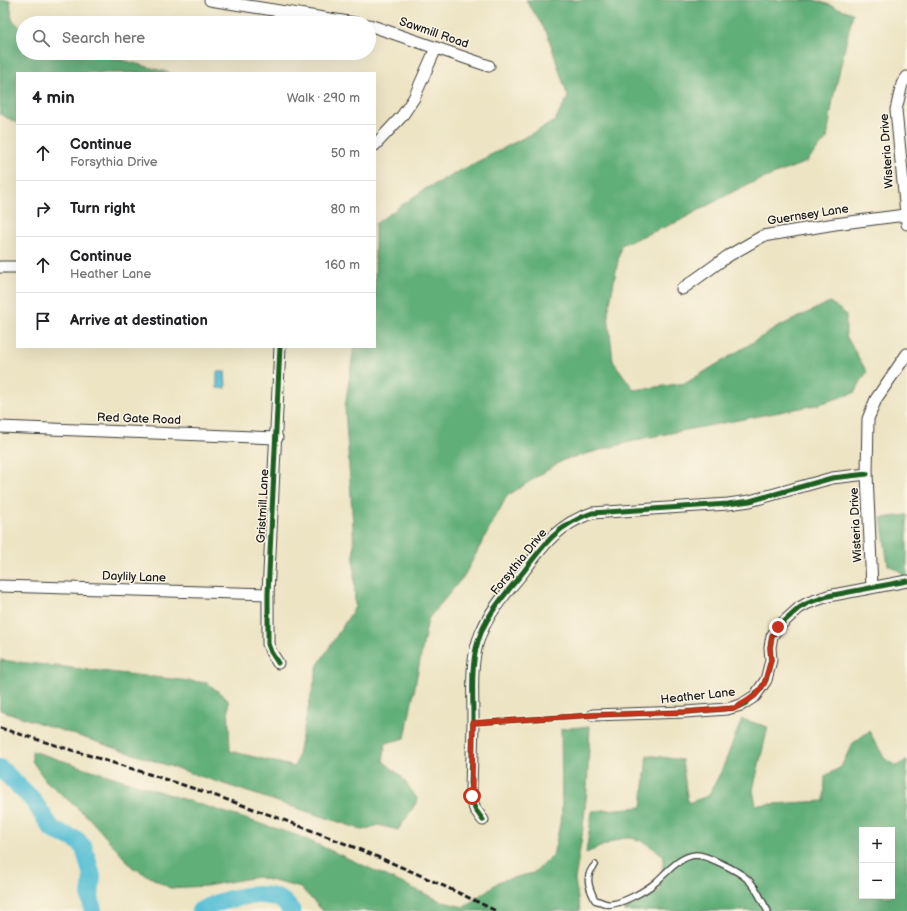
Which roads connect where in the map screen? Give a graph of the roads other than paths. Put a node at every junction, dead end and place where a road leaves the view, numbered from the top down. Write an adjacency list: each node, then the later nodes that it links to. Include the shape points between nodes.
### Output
1 (210, 0): 2 (street)
2 (311, 16)
3 (376, 27): 4 (street, Sawmill Road)
4 (436, 48): 5 (street, Sawmill Road); 7 (street, via 414,98 402,116)
5 (489, 66)
6 (907, 77): 8 (street, Wisteria Drive, via 902,84 896,110)
7 (376, 144)
8 (906, 220): 11 (street, Guernsey Lane, via 835,224 763,236 728,256)
9 (0, 266): 10 (street)
10 (16, 267)
11 (682, 289)
12 (280, 348): 15 (street, Gristmill Lane)
13 (907, 354): 16 (street, Wisteria Drive, via 871,410 867,433)
14 (0, 427): 15 (street, Red Gate Road)
15 (277, 438): 20 (street, Gristmill Lane)
16 (866, 474): 19 (street, Wisteria Drive); 23 (street, Forsythia Drive, via 832,478 750,501 592,513 561,528 534,557 490,614 477,644 473,682 472,796 475,809)
17 (907, 581): 19 (street, Heather Lane)
18 (0, 586): 20 (street, Daylily Lane)
19 (872, 587): 22 (street, Heather Lane, via 808,603 778,627 772,636 771,660 766,680 755,696 741,705 727,709 685,712)
20 (268, 594): 21 (street, Gristmill Lane, via 268,644)
21 (278, 663)
22 (593, 715)
23 (483, 820)
24 (595, 865): 25 (lane, via 590,870 588,886 595,900 608,904 628,899 648,889 667,870 684,859 696,855 706,857 747,878)
25 (768, 911)

